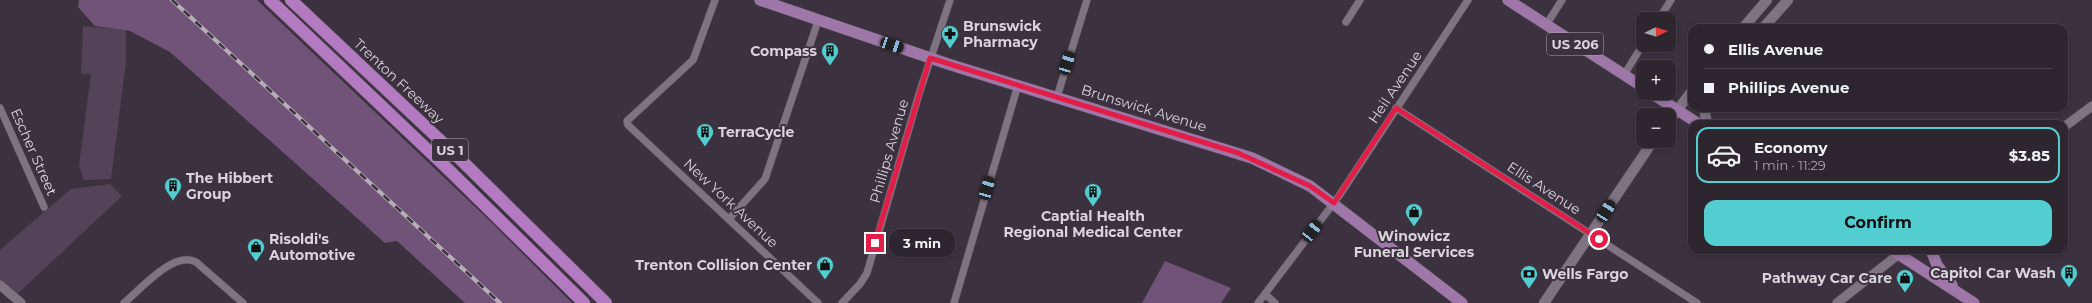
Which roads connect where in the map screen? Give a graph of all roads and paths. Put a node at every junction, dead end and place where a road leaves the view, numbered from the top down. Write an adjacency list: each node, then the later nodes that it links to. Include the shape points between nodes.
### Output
1 (270, 0): 49 (highway, US 1)
2 (290, 0): 50 (highway, Trenton Freeway / US 1, via 458,157)
3 (715, 0): 38 (street, New York Avenue, via 693,60 627,121 628,125)
4 (760, 0): 15 (main road, Brunswick Avenue)
5 (950, 0): 21 (street, Phillips Avenue)
6 (1087, 0): 26 (street)
7 (1360, 0): 16 (street)
8 (1468, 0): 31 (street, Heil Avenue)
9 (1508, 0): 19 (main road, US 206)
10 (1562, 0): 19 (street)
11 (1671, 0): 14 (street)
12 (1767, 0): 17 (main road)
13 (1788, 0): 18 (main road)
14 (1663, 12)
15 (818, 20): 21 (main road, Brunswick Avenue); 38 (street, via 767,174)
16 (1346, 22)
17 (1746, 24)
18 (1767, 24)
19 (1546, 25): 22 (main road, US 206)
20 (1638, 52): 22 (street)
21 (930, 58): 24 (main road, Brunswick Avenue); 52 (street, Phillips Avenue, via 867,273)
22 (1624, 75): 23 (main road, US 206)
23 (1636, 83)
24 (1018, 85): 26 (main road, Brunswick Avenue); 53 (street)
25 (1688, 96): 32 (main road)
26 (1057, 97): 36 (main road, Brunswick Avenue, via 1246,156 1310,186)
27 (1662, 100): 32 (main road)
28 (1688, 102): 32 (main road)
29 (2092, 106): 34 (street)
30 (0, 108): 37 (street, Escher Street)
31 (1396, 108): 36 (street, Heil Avenue); 39 (street, Ellis Avenue)
32 (1678, 110): 33 (main road)
33 (1693, 120)
34 (2068, 124)
35 (1648, 148): 39 (main road)
36 (1334, 203): 45 (street, Heil Avenue); 56 (main road, Brunswick Avenue)
37 (44, 207)
38 (729, 219): 51 (street, New York Avenue)
39 (1591, 234): 57 (main road); 58 (street, Ellis Avenue)
40 (1894, 254): 59 (street)
41 (1902, 254): 44 (main road)
42 (1933, 254): 44 (main road)
43 (0, 285): 46 (street)
44 (1955, 291): 60 (main road)
45 (1265, 294): 54 (street, Heil Avenue); 55 (street)
46 (21, 303)
47 (124, 303): 48 (street, via 174,261 187,258 196,262)
48 (243, 303)
49 (584, 303)
50 (606, 303)
51 (818, 303)
52 (842, 303)
53 (954, 303)
54 (1258, 303)
55 (1275, 303)
56 (1462, 303)
57 (1544, 303)
58 (1697, 303)
59 (1836, 303)
60 (1974, 303)

